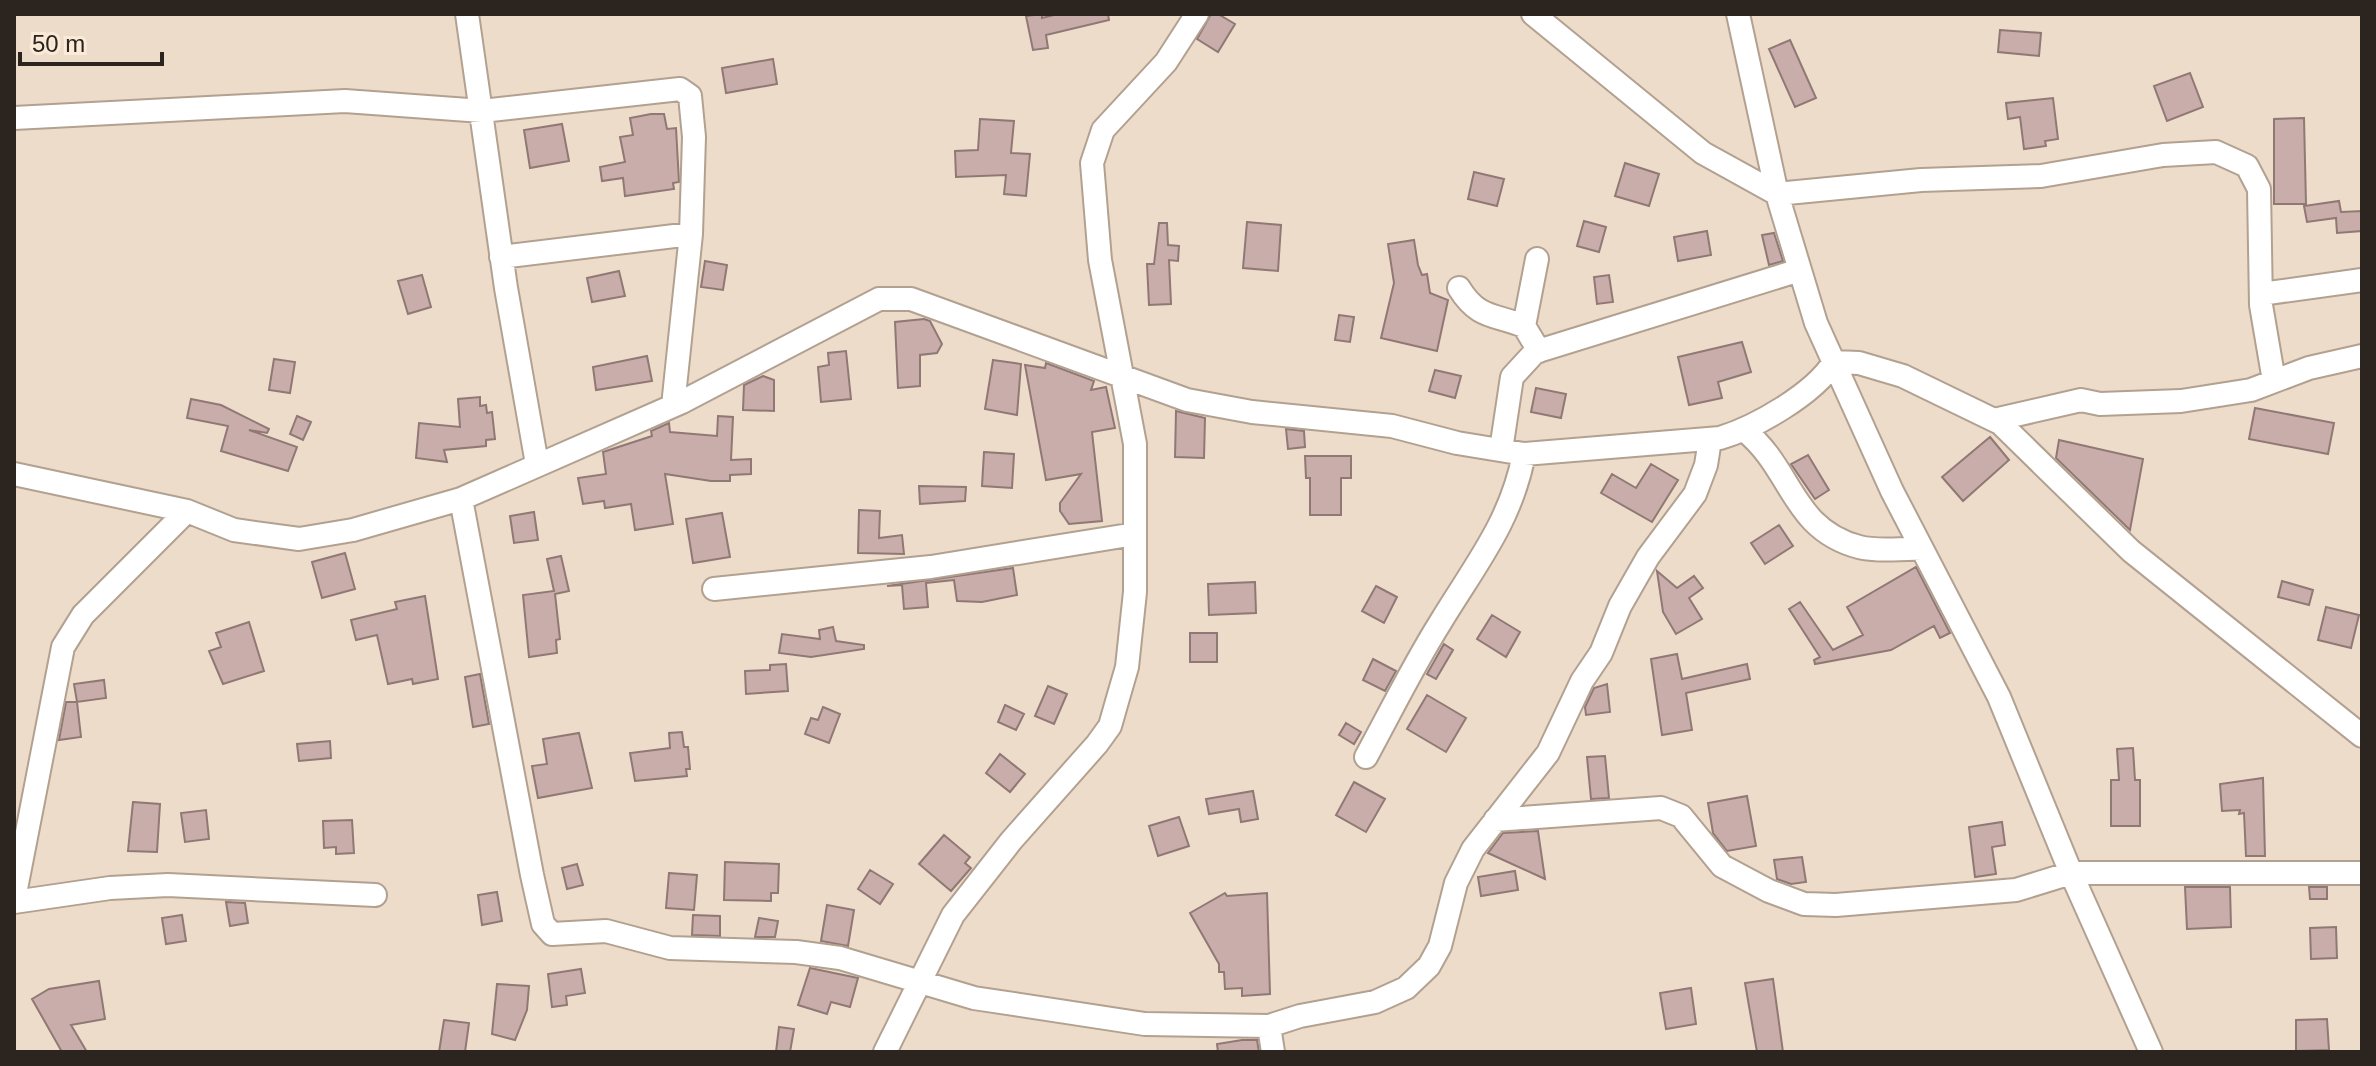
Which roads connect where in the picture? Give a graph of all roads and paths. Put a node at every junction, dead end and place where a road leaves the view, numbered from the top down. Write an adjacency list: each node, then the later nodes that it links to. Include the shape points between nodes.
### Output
1 (467, 14): 5 (street)
2 (1197, 14): 19 (street, via 1166,62 1103,130 1092,163 1100,260)
3 (1533, 14): 7 (street, via 1703,153)
4 (1738, 14): 7 (street)
5 (482, 111): 6 (street, via 345,101); 8 (street, via 680,89 690,96 694,110); 9 (street)
6 (14, 118)
7 (1777, 194): 11 (street); 14 (street, via 1921,180 2041,176 2163,155 2216,152 2247,166 2259,189)
8 (691, 234): 9 (street); 21 (street)
9 (501, 257): 27 (street)
10 (1537, 259): 15 (street)
11 (1800, 270): 16 (street); 18 (street)
12 (2362, 280): 14 (street)
13 (1459, 288): 15 (street, via 1481,314)
14 (2261, 294): 20 (street)
15 (1524, 326): 16 (street)
16 (1539, 351): 25 (street, via 1512,377)
17 (2362, 356): 20 (street)
18 (1834, 362): 22 (street, via 1903,376); 23 (street, via 1822,382); 32 (street)
19 (1123, 374): 21 (street, via 911,299 879,299); 25 (street, via 1187,400 1392,426); 31 (street, via 1135,444)
20 (2274, 381): 22 (street, via 2181,401 2052,404)
21 (673, 406): 27 (street)
22 (1994, 420): 34 (street, via 2131,551)
23 (1744, 430): 24 (street); 32 (street, via 1762,444 1812,523 1832,537 1863,548)
24 (1710, 440): 26 (street); 36 (street, via 1695,494 1620,606 1548,753)
25 (1501, 450): 26 (street)
26 (1524, 454): 35 (street, via 1504,522 1438,625)
27 (537, 464): 29 (street)
28 (14, 474): 30 (street)
29 (461, 499): 30 (street, via 353,530 299,539 234,530); 41 (street, via 532,875 543,924 552,934 606,931 670,948 796,952)
30 (187, 511): 40 (street, via 83,615 63,647)
31 (1135, 534): 33 (street, via 931,567); 41 (street, via 1127,667 1110,726 975,884 953,915)
32 (1922, 549): 37 (street, via 1999,697)
33 (714, 589)
34 (2362, 736)
35 (1366, 757)
36 (1495, 820): 37 (street, via 1661,808 1681,816 1722,866 1804,904 2016,890); 42 (street, via 1456,883 1440,946 1429,966 1406,988 1375,1002)
37 (2071, 873): 38 (street); 45 (street)
38 (2362, 873)
39 (375, 895): 40 (street, via 168,885)
40 (14, 900)
41 (922, 980): 42 (street, via 974,998 1145,1024); 43 (street)
42 (1269, 1026): 44 (street)
43 (885, 1052)
44 (1273, 1052)
45 (2151, 1052)

